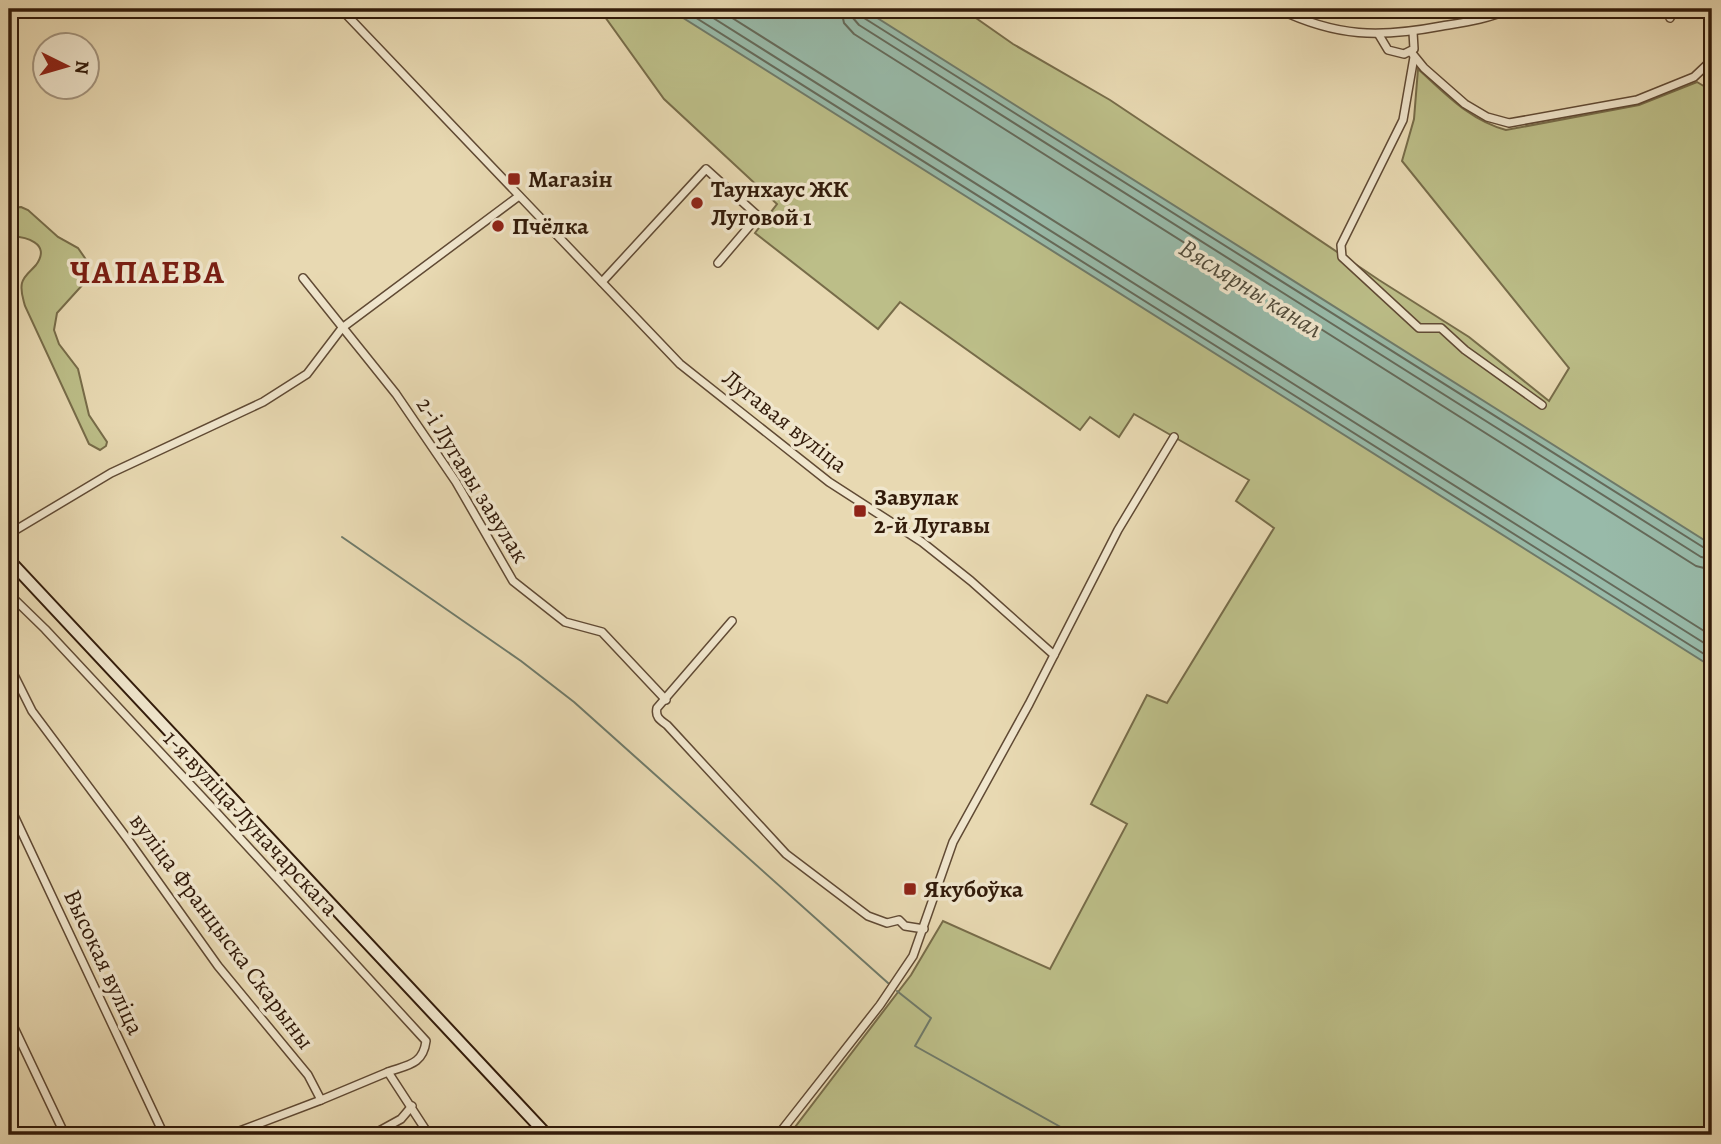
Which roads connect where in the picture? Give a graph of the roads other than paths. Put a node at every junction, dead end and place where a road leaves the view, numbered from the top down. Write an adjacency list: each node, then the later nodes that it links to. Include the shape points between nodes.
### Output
1 (341, 9): 10 (street, Лугавая вуліца)
2 (1278, 9): 7 (street, via 1320,25)
3 (1510, 9): 6 (street, via 1496,16)
4 (1674, 9): 5 (street)
5 (1670, 19)
6 (1413, 32): 7 (street); 8 (street)
7 (1379, 35): 8 (street, via 1388,50)
8 (1412, 55): 9 (street, via 1465,104 1509,123 1637,100 1694,77); 15 (street, via 1403,120 1340,245 1342,257 1419,328 1441,328)
9 (1712, 60)
10 (519, 196): 13 (street, Лугавая вуліца); 14 (street)
11 (718, 263): 13 (street, via 758,216 706,169)
12 (303, 278): 14 (street, 2-і Лугавы завулак)
13 (602, 282): 21 (street, Лугавая вуліца, via 680,364 829,482 922,542)
14 (342, 328): 17 (street, via 307,374 263,402 111,473); 23 (street, 2-і Лугавы завулак, via 396,394 456,482 513,581 565,622 602,632)
15 (1542, 405)
16 (1174, 437): 21 (street, via 1118,530)
17 (9, 534)
18 (9, 560): 37 (street)
19 (9, 594): 27 (street, 1-я вуліца Луначарскага, via 426,1041 420,1060)
20 (732, 621): 23 (street)
21 (1054, 654): 25 (street, via 953,842)
22 (9, 664): 28 (street, вуліца Францыска Скарыны, via 33,711 218,966 307,1075)
23 (666, 700): 25 (street, via 657,708 658,719 786,854 868,916)
24 (9, 805): 31 (street, Высокая вуліца)
25 (924, 929): 38 (street, via 913,956 880,1005)
26 (9, 1017): 30 (street)
27 (388, 1072): 28 (street); 29 (street)
28 (321, 1100): 32 (street)
29 (412, 1106): 33 (street, via 401,1119); 34 (street)
30 (65, 1135)
31 (164, 1135)
32 (229, 1135)
33 (372, 1135)
34 (429, 1135)
35 (494, 1135): 36 (street)
36 (513, 1135)
37 (547, 1135)
38 (778, 1135)

